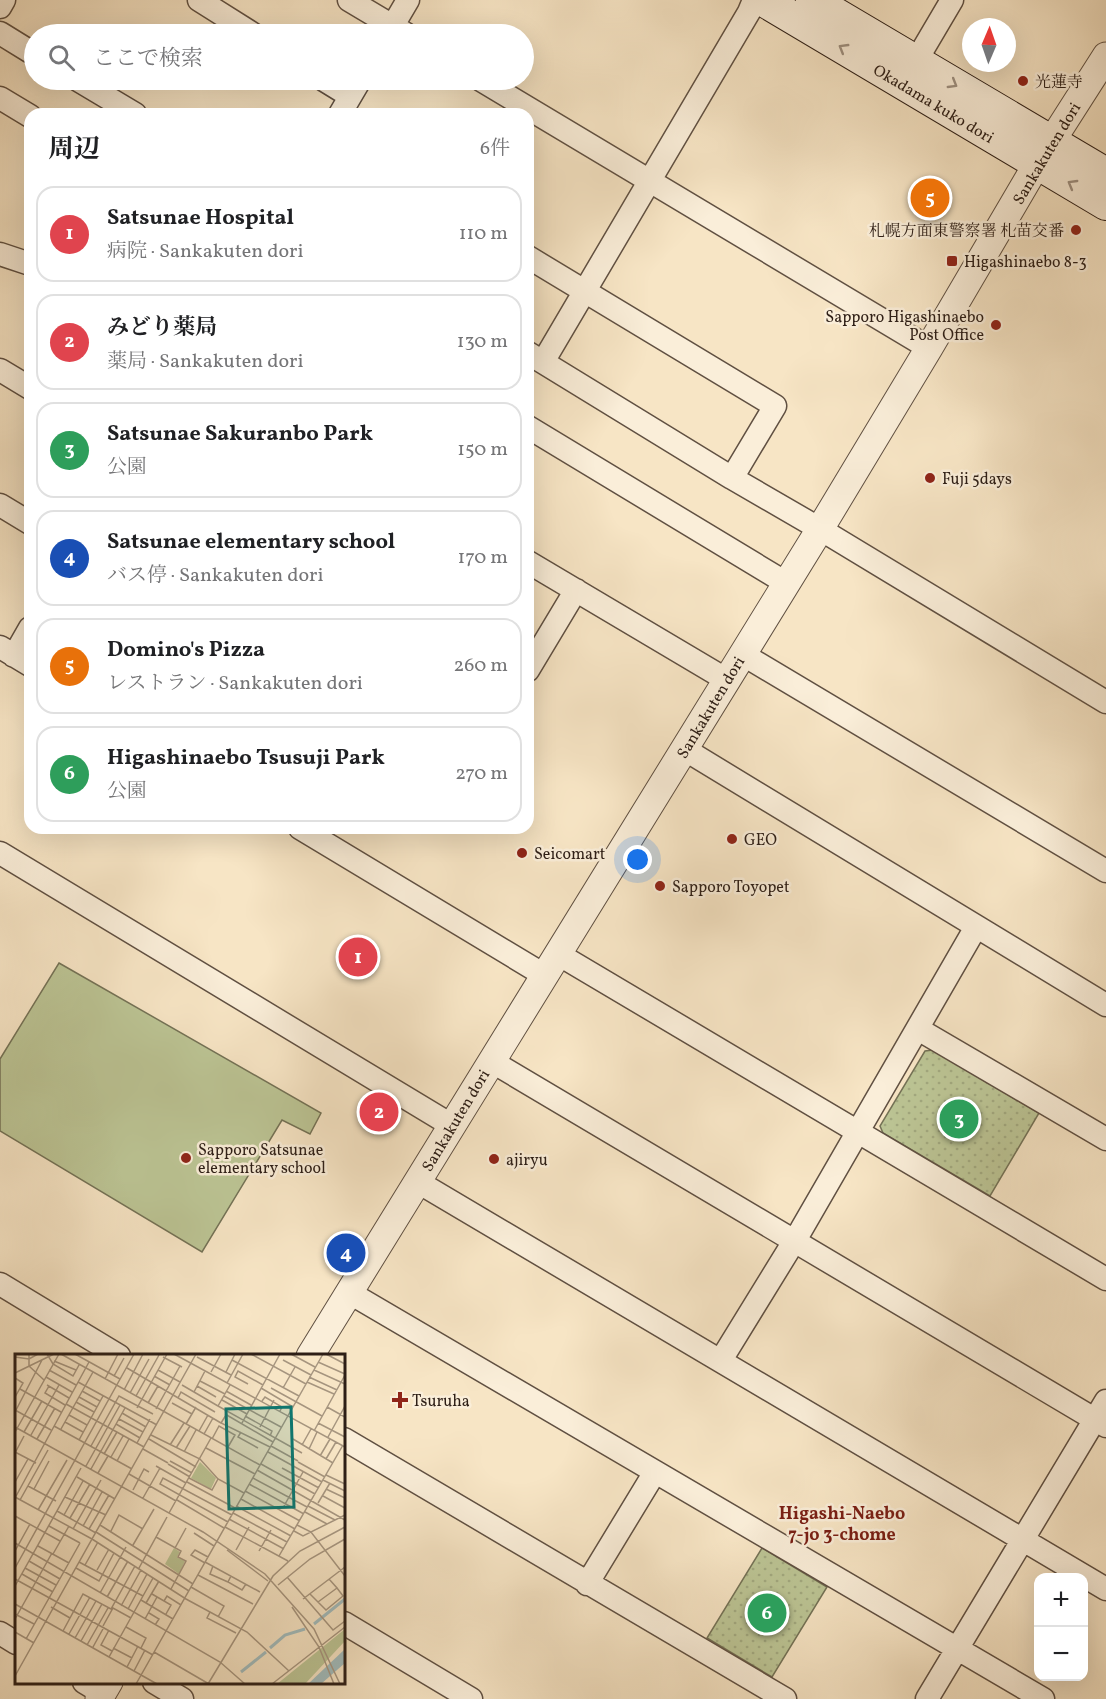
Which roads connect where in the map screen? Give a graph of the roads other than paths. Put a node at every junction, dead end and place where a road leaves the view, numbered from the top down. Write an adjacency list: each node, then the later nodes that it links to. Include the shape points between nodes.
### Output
1 (4, 0): 9 (street)
2 (199, 0): 10 (street)
3 (349, 0): 11 (street)
4 (408, 0): 12 (street)
5 (754, 0): 26 (street)
6 (763, 0): 24 (main road, Okadama kuko dori, one-way to 6)
7 (812, 0): 16 (main road, Okadama kuko dori)
8 (952, 0): 16 (street)
9 (0, 7)
10 (238, 24)
11 (384, 24)
12 (399, 24)
13 (0, 33): 14 (street)
14 (24, 48)
15 (1106, 56): 24 (street, Sankakuten dori)
16 (916, 62): 24 (main road, Okadama kuko dori, one-way to 24)
17 (95, 90): 20 (street)
18 (499, 90): 21 (street)
19 (0, 98): 23 (street)
20 (125, 108)
21 (529, 108)
22 (534, 111): 26 (street)
23 (24, 112)
24 (1044, 153): 25 (main road, Okadama kuko dori); 27 (main road, Okadama kuko dori, one-way to 24); 32 (street, Sankakuten dori)
25 (1106, 174)
26 (649, 180): 31 (street); 32 (street)
27 (1106, 204)
28 (0, 254): 30 (street)
29 (534, 261): 31 (street)
30 (24, 262)
31 (585, 291): 33 (street); 37 (street, via 775,406)
32 (929, 348): 40 (street, Sankakuten dori)
33 (536, 357): 37 (street)
34 (0, 370): 35 (street)
35 (24, 384)
36 (534, 431): 42 (street)
37 (732, 478): 40 (street)
38 (0, 505): 39 (street)
39 (24, 519)
40 (820, 529): 42 (street, Sankakuten dori); 49 (street)
41 (534, 566): 43 (street)
42 (786, 583): 45 (street, Sankakuten dori)
43 (576, 590): 47 (street); 48 (street)
44 (24, 639): 46 (street)
45 (742, 654): 48 (street, Sankakuten dori); 53 (street)
46 (15, 656)
47 (534, 660)
48 (727, 680): 50 (street, Sankakuten dori)
49 (1106, 702)
50 (684, 749): 54 (street); 55 (street, Sankakuten dori)
51 (311, 834): 55 (street)
52 (0, 853): 59 (street)
53 (1106, 871)
54 (976, 927): 56 (street); 57 (street)
55 (551, 965): 58 (street, Sankakuten dori); 60 (street)
56 (1106, 1005)
57 (918, 1029): 60 (street); 61 (street)
58 (491, 1061): 59 (street, Sankakuten dori); 63 (street)
59 (451, 1125): 62 (street, Sankakuten dori)
60 (858, 1133): 63 (street); 64 (street)
61 (1106, 1138)
62 (417, 1182): 66 (street, Sankakuten dori); 69 (street)
63 (795, 1240): 69 (street); 70 (street)
64 (1106, 1279)
65 (0, 1284): 67 (street)
66 (350, 1293): 68 (street, Sankakuten dori); 72 (street)
67 (116, 1354)
68 (311, 1354)
69 (721, 1360): 73 (street)
70 (1102, 1416): 73 (street)
71 (345, 1440): 74 (street)
72 (655, 1472): 74 (street); 79 (street)
73 (1022, 1539): 75 (street); 79 (street)
74 (587, 1584): 83 (street)
75 (1106, 1588)
76 (345, 1624): 82 (street)
77 (0, 1633): 78 (street)
78 (15, 1642)
79 (958, 1648): 84 (street); 85 (street)
80 (156, 1684): 81 (street)
81 (182, 1699)
82 (471, 1699)
83 (785, 1699)
84 (927, 1699)
85 (1043, 1699)

